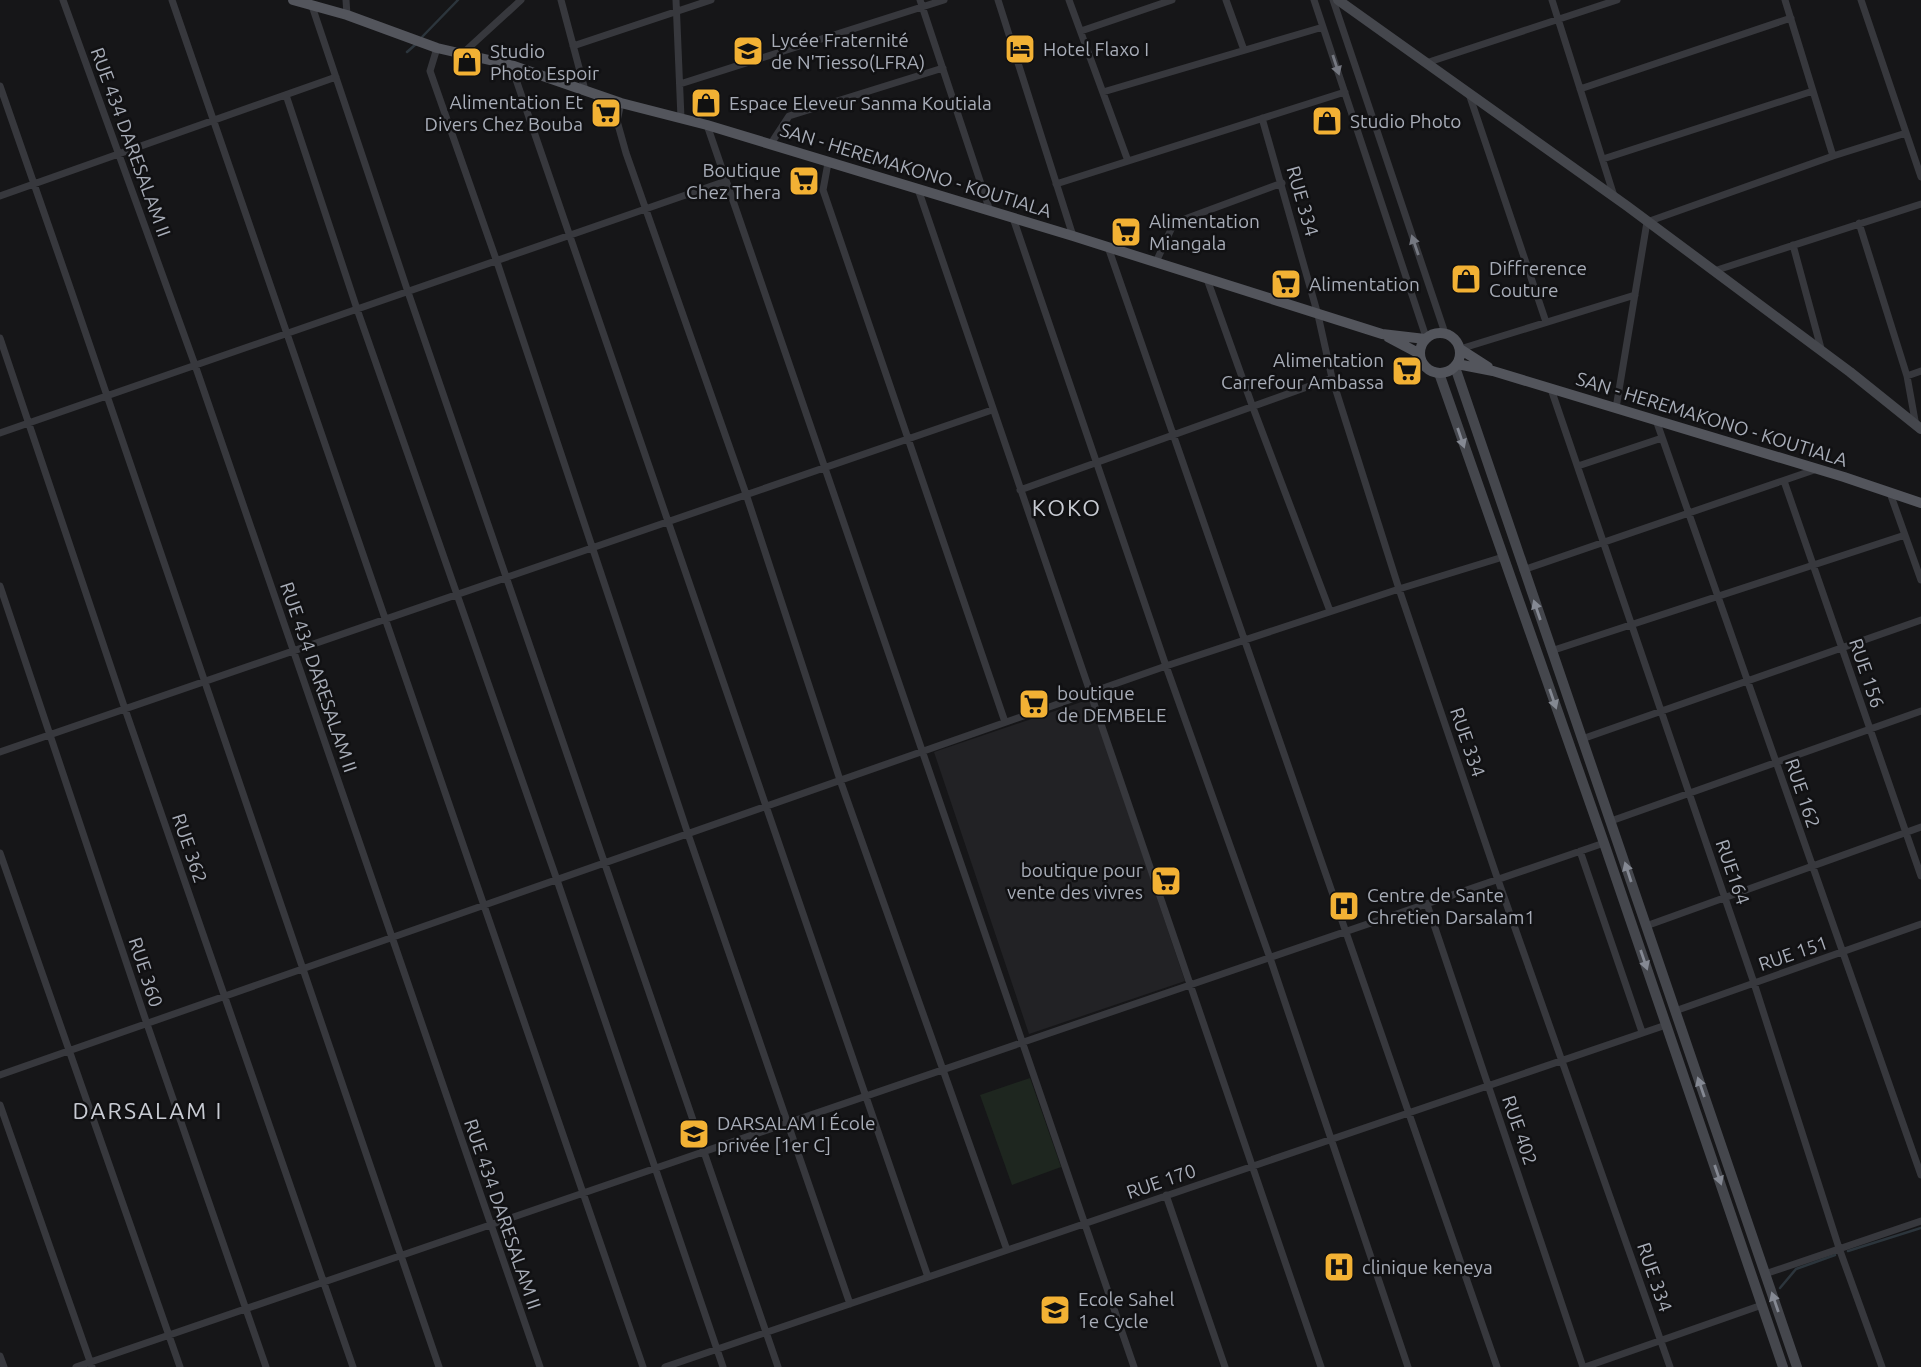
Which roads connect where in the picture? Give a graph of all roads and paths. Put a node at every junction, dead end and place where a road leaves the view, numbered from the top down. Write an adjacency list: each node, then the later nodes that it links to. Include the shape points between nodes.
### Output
1 (63, 0): 52 (street, RUE 434 DARESALAM II)
2 (172, 0): 48 (street)
3 (293, 0): 21 (main road)
4 (346, 0): 23 (street)
5 (521, 0): 31 (street)
6 (561, 0): 28 (street)
7 (676, 0): 22 (street)
8 (711, 0): 22 (street)
9 (944, 0): 20 (street)
10 (998, 0): 61 (street)
11 (1069, 0): 27 (street)
12 (1172, 0): 27 (street)
13 (1226, 0): 30 (street)
14 (1314, 0): 26 (street)
15 (1336, 0): 32 (main road); 84 (street, one-way to 15)
16 (1552, 0): 25 (street)
17 (1616, 0): 25 (street)
18 (1785, 0): 24 (street)
19 (1864, 1): 50 (street)
20 (921, 4): 34 (street); 36 (street)
21 (312, 6): 23 (main road); 35 (street)
22 (677, 11): 28 (street); 36 (street)
23 (347, 15): 29 (main road, SAN - HEREMAKONO - KOUTIALA)
24 (1791, 18): 38 (street); 40 (street)
25 (1558, 19): 32 (street); 38 (street)
26 (1323, 27): 30 (street); 42 (street, one-way to 42)
27 (1080, 31): 41 (street)
28 (573, 46): 39 (street)
29 (437, 48): 31 (main road, SAN - HEREMAKONO - KOUTIALA); 75 (street, via 430,71)
30 (1244, 50): 41 (street)
31 (462, 54): 33 (main road, SAN - HEREMAKONO - KOUTIALA)
32 (1426, 63): 43 (main road)
33 (511, 65): 39 (main road, SAN - HEREMAKONO - KOUTIALA); 71 (street)
34 (943, 68): 51 (street, via 789,116); 67 (street)
35 (336, 77): 44 (street); 79 (street)
36 (680, 84): 46 (street)
37 (0, 86): 60 (street)
38 (1580, 89): 54 (street)
39 (585, 90): 45 (main road, SAN - HEREMAKONO - KOUTIALA)
40 (1814, 91): 53 (street); 54 (street)
41 (1102, 92): 55 (street)
42 (1345, 92): 47 (street); 88 (street)
43 (1468, 93): 64 (main road); 83 (street)
44 (286, 95): 48 (street); 81 (street)
45 (621, 103): 46 (main road, SAN - HEREMAKONO - KOUTIALA); 66 (street, via 617,121)
46 (681, 118): 49 (main road, SAN - HEREMAKONO - KOUTIALA)
47 (1262, 118): 55 (street); 59 (street, RUE 334)
48 (213, 121): 52 (street); 85 (street)
49 (707, 125): 51 (main road, SAN - HEREMAKONO - KOUTIALA); 58 (street)
50 (1906, 133): 53 (street); 57 (street)
51 (770, 145): 56 (main road, SAN - HEREMAKONO - KOUTIALA)
52 (119, 154): 60 (street); 92 (street, RUE 434 DARESALAM II)
53 (1833, 156): 69 (street)
54 (1603, 159): 64 (street)
55 (1128, 161): 61 (street)
56 (828, 163): 62 (main road, SAN - HEREMAKONO - KOUTIALA); 110 (street, via 823,190)
57 (1921, 177)
58 (726, 181): 66 (street); 113 (street)
59 (1282, 183): 76 (street, via 1174,223); 82 (street, RUE 334)
60 (34, 184): 63 (street); 100 (street)
61 (1056, 184): 72 (street)
62 (918, 189): 67 (main road, SAN - HEREMAKONO - KOUTIALA); 103 (street)
63 (0, 196)
64 (1615, 198): 69 (main road)
65 (1921, 204): 70 (street)
66 (646, 209): 71 (street); 118 (street)
67 (990, 211): 68 (main road, SAN - HEREMAKONO - KOUTIALA)
68 (1013, 218): 72 (main road, SAN - HEREMAKONO - KOUTIALA); 111 (street)
69 (1647, 222): 77 (main road); 80 (street)
70 (1859, 223): 73 (street); 97 (street)
71 (570, 236): 75 (street); 121 (street)
72 (1073, 236): 74 (main road, SAN - HEREMAKONO - KOUTIALA)
73 (1793, 245): 77 (street); 90 (street)
74 (1108, 247): 76 (main road, SAN - HEREMAKONO - KOUTIALA); 108 (street)
75 (497, 261): 79 (street); 124 (street)
76 (1156, 262): 78 (main road, SAN - HEREMAKONO - KOUTIALA)
77 (1714, 271): 90 (main road)
78 (1207, 278): 82 (main road, SAN - HEREMAKONO - KOUTIALA); 101 (street)
79 (408, 292): 81 (street); 128 (street)
80 (1634, 295): 83 (street); 102 (street)
81 (357, 309): 85 (street); 132 (street)
82 (1318, 315): 86 (main road, SAN - HEREMAKONO - KOUTIALA); 98 (street, RUE 334)
83 (1546, 322): 89 (street)
84 (1445, 333): 88 (main road); 89 (main road)
85 (286, 334): 92 (street); 135 (street)
86 (1382, 334): 88 (main road); 91 (main road)
87 (0, 338): 105 (street, RUE 362)
88 (1426, 338): 91 (main road)
89 (1460, 349): 93 (main road); 94 (main road)
90 (1822, 352): 106 (main road)
91 (1420, 354): 96 (main road, via 1426,368)
92 (195, 365): 100 (street); 140 (street, RUE 434 DARESALAM II)
93 (1456, 365): 94 (main road); 96 (main road); 127 (main road)
94 (1493, 371): 99 (main road, SAN - HEREMAKONO - KOUTIALA)
95 (1921, 371): 97 (street)
96 (1439, 373): 125 (main road, one-way to 125)
97 (1908, 376): 106 (street)
98 (1332, 378): 101 (street); 131 (street, RUE 334)
99 (1551, 389): 102 (main road, SAN - HEREMAKONO - KOUTIALA); 112 (street, RUE164)
100 (109, 395): 105 (street); 144 (street)
101 (1252, 405): 108 (street); 134 (street)
102 (1616, 408): 104 (main road, SAN - HEREMAKONO - KOUTIALA)
103 (992, 410): 110 (street); 116 (street)
104 (1656, 421): 109 (street, RUE 162); 114 (main road, SAN - HEREMAKONO - KOUTIALA)
105 (30, 423): 107 (street); 146 (street, RUE 362)
106 (1919, 428)
107 (0, 433)
108 (1173, 434): 111 (street); 138 (street)
109 (1662, 438): 112 (street); 120 (street, RUE 162)
110 (907, 439): 113 (street); 149 (street)
111 (1096, 462): 116 (street); 142 (street)
112 (1578, 466): 123 (street, RUE164)
113 (825, 467): 118 (street); 153 (street)
114 (1816, 469): 115 (street); 117 (main road, SAN - HEREMAKONO - KOUTIALA)
115 (1784, 481): 120 (street); 126 (street, RUE 156)
116 (1020, 489): 145 (street)
117 (1890, 493): 119 (main road, SAN - HEREMAKONO - KOUTIALA); 122 (street)
118 (746, 494): 121 (street); 156 (street)
119 (1921, 503)
120 (1689, 513): 123 (street); 133 (street, RUE 162)
121 (668, 521): 124 (street); 158 (street)
122 (1905, 535): 126 (street); 129 (street)
123 (1604, 542): 127 (street); 137 (street, RUE164)
124 (592, 548): 128 (street); 162 (street)
125 (1503, 557): 131 (street); 163 (main road, one-way to 163)
126 (1813, 565): 133 (street); 139 (street, RUE 156)
127 (1523, 570): 141 (main road, one-way to 127)
128 (506, 577): 132 (street); 166 (street)
129 (1921, 580)
130 (0, 586): 151 (street, RUE 360)
131 (1399, 589): 134 (street); 170 (street, RUE 334)
132 (456, 594): 135 (street); 169 (street)
133 (1718, 596): 137 (street); 143 (street, RUE 162)
134 (1330, 611): 138 (street)
135 (385, 619): 140 (street); 173 (street)
136 (1921, 620): 139 (street)
137 (1632, 624): 141 (street); 148 (street, RUE164)
138 (1244, 640): 142 (street); 176 (street)
139 (1842, 648): 143 (street); 150 (street, RUE 156)
140 (293, 651): 144 (street); 177 (street, RUE 434 DARESALAM II)
141 (1551, 651): 152 (main road)
142 (1166, 666): 145 (street); 179 (street)
143 (1748, 681): 148 (street); 155 (street, RUE 162)
144 (204, 682): 146 (street); 180 (street)
145 (1091, 693): 149 (street); 182 (street)
146 (125, 709): 151 (street); 183 (street, RUE 362)
147 (1921, 710): 150 (street)
148 (1661, 711): 152 (street); 157 (street, RUE164)
149 (1005, 722): 153 (street)
150 (1870, 729): 155 (street); 161 (street, RUE 156)
151 (51, 735): 154 (street); 185 (street, RUE 360)
152 (1582, 739): 159 (main road)
153 (923, 751): 156 (street); 188 (street)
154 (0, 752)
155 (1776, 762): 157 (street); 167 (street, RUE 162)
156 (840, 780): 158 (street); 191 (street)
157 (1689, 793): 159 (street); 171 (street, RUE164)
158 (766, 806): 162 (street); 194 (street)
159 (1611, 821): 175 (main road, one-way to 159)
160 (1921, 827): 161 (street)
161 (1906, 833): 167 (street); 168 (street, RUE 156)
162 (688, 834): 166 (street); 197 (street)
163 (1604, 843): 164 (street); 186 (main road, one-way to 186)
164 (1580, 851): 170 (street); 187 (street)
165 (0, 853): 189 (street)
166 (606, 863): 169 (street); 199 (street)
167 (1812, 866): 171 (street); 178 (street, RUE 162)
168 (1921, 876)
169 (557, 880): 173 (street); 201 (street)
170 (1498, 880): 172 (street); 190 (street, RUE 334)
171 (1725, 898): 175 (street); 181 (street, RUE164)
172 (1427, 904): 176 (street); 193 (street, RUE 402)
173 (483, 905): 177 (street); 203 (street)
174 (1921, 924): 178 (street, RUE 151)
175 (1646, 926): 184 (main road)
176 (1346, 932): 179 (street); 196 (street)
177 (392, 937): 180 (street); 207 (street, RUE 434 DARESALAM II)
178 (1843, 952): 181 (street, RUE 151); 202 (street, RUE 162)
179 (1270, 958): 182 (street); 198 (street)
180 (302, 969): 183 (street); 210 (street)
181 (1754, 983): 184 (street, RUE 151); 208 (street, RUE164)
182 (1191, 985): 188 (street); 200 (street)
183 (225, 996): 185 (street); 213 (street, RUE 362)
184 (1675, 1011): 211 (main road, one-way to 184)
185 (147, 1024): 189 (street); 216 (street, RUE 360)
186 (1666, 1025): 187 (street, RUE 170); 215 (main road, one-way to 215)
187 (1642, 1032): 190 (street, RUE 170)
188 (1023, 1042): 191 (street); 206 (street)
189 (70, 1051): 192 (street); 218 (street)
190 (1562, 1060): 193 (street, RUE 170); 219 (street, RUE 334)
191 (942, 1070): 194 (street); 209 (street)
192 (0, 1075)
193 (1488, 1085): 196 (street, RUE 170); 239 (street, RUE 402)
194 (866, 1096): 197 (street); 212 (street)
195 (0, 1105): 222 (street)
196 (1408, 1112): 198 (street, RUE 170); 238 (street)
197 (788, 1123): 199 (street); 214 (street)
198 (1330, 1139): 200 (street, RUE 170); 237 (street)
199 (704, 1152): 201 (street); 217 (street)
200 (1252, 1166): 204 (street, RUE 170); 236 (street)
201 (654, 1169): 203 (street); 220 (street)
202 (1921, 1175)
203 (583, 1193): 207 (street); 230 (street)
204 (1166, 1195): 206 (street, RUE 170); 235 (street)
205 (1921, 1221): 208 (street)
206 (1085, 1223): 209 (street, RUE 170); 234 (street)
207 (491, 1225): 210 (street); 229 (street, RUE 434 DARESALAM II)
208 (1839, 1248): 211 (street); 243 (street, RUE164)
209 (1007, 1250): 212 (street, RUE 170)
210 (401, 1255): 213 (street); 228 (street)
211 (1765, 1274): 242 (main road, one-way to 211)
212 (928, 1277): 214 (street, RUE 170)
213 (324, 1282): 216 (street); 227 (street, RUE 362)
214 (850, 1304): 217 (street, RUE 170)
215 (1762, 1305): 219 (street); 241 (main road)
216 (246, 1309): 218 (street); 226 (street, RUE 360)
217 (766, 1332): 220 (street, RUE 170); 233 (street)
218 (170, 1335): 222 (street); 225 (street)
219 (1661, 1340): 239 (street); 240 (street, RUE 334)
220 (717, 1349): 231 (street, RUE 170); 232 (street)
221 (0, 1356): 223 (street)
222 (91, 1364): 224 (street)
223 (4, 1367)
224 (76, 1367)
225 (180, 1367)
226 (266, 1367)
227 (353, 1367)
228 (439, 1367)
229 (540, 1367)
230 (643, 1367)
231 (665, 1367)
232 (723, 1367)
233 (778, 1367)
234 (1135, 1367)
235 (1225, 1367)
236 (1321, 1367)
237 (1408, 1367)
238 (1497, 1367)
239 (1584, 1367)
240 (1670, 1367)
241 (1783, 1367)
242 (1797, 1367)
243 (1882, 1367)

